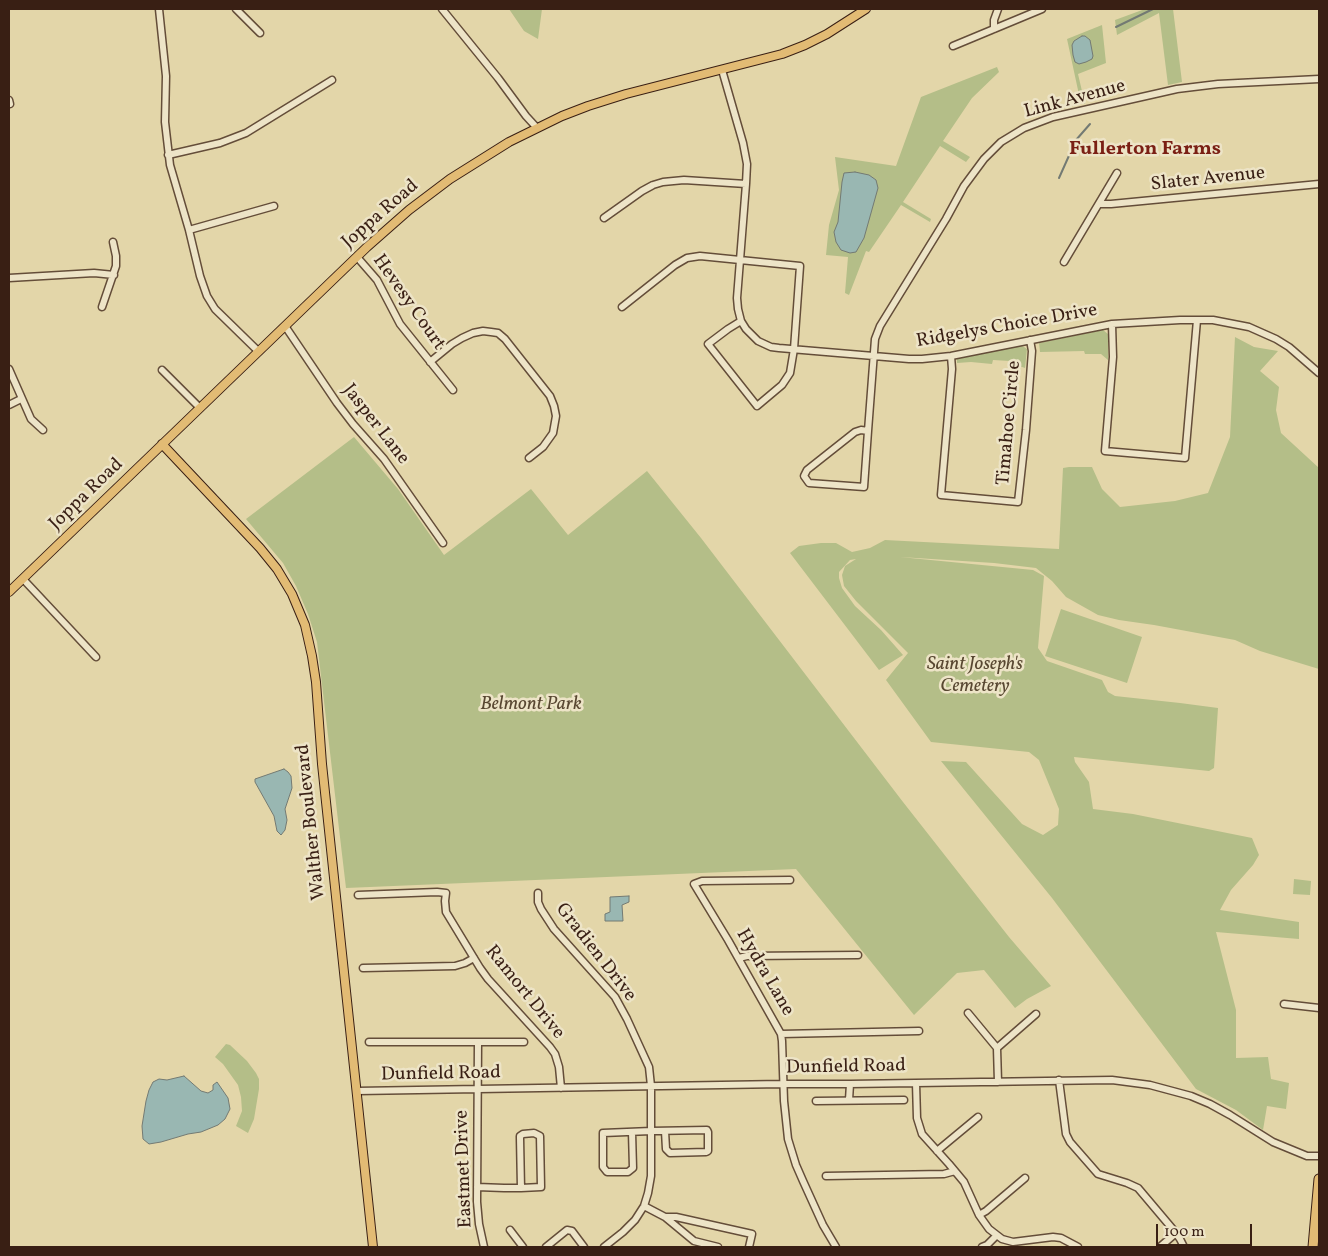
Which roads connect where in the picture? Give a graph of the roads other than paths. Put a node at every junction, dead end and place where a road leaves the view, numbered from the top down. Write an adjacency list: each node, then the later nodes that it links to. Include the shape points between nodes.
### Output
1 (159, 9): 14 (street, via 166,76)
2 (236, 9): 8 (street)
3 (442, 9): 13 (street)
4 (866, 9): 10 (main road, Joppa Road, via 805,45)
5 (998, 9): 7 (street)
6 (1042, 9): 7 (street)
7 (994, 29): 9 (street)
8 (260, 33)
9 (953, 46)
10 (722, 70): 13 (main road, Joppa Road, via 601,102); 16 (street, via 746,154)
11 (1319, 79): 37 (street, Link Avenue, via 1190,87 1053,117 1018,131 991,151 964,186 880,326)
12 (332, 80): 14 (street, via 246,133 220,143)
13 (537, 128): 23 (main road, Joppa Road, via 486,156 427,195)
14 (168, 155): 21 (street)
15 (1117, 173): 18 (street)
16 (746, 184): 20 (street, via 684,180 663,182 642,191); 24 (street)
17 (1319, 184): 18 (street, Slater Avenue)
18 (1100, 204): 25 (street)
19 (274, 206): 21 (street)
20 (604, 218)
21 (189, 230): 36 (street, via 200,276 211,304)
22 (113, 242): 26 (street)
23 (357, 257): 33 (main road, Joppa Road); 39 (street, Hevesy Court, via 377,280 400,324)
24 (740, 260): 29 (street, via 687,258); 31 (street, via 737,304); 35 (street, via 800,266)
25 (1064, 262)
26 (114, 275): 27 (street, via 94,273); 28 (street)
27 (9, 278)
28 (102, 307)
29 (622, 307)
30 (1197, 320): 32 (street, Ridgelys Choice Drive); 32 (street, via 1186,458 1105,451 1113,357); 42 (street, Ridgelys Choice Drive, via 1233,323 1262,332 1289,347)
31 (741, 321): 35 (street, Ridgelys Choice Drive, via 758,341); 35 (street, via 708,344 757,406 786,380)
32 (1112, 324): 34 (street, Ridgelys Choice Drive)
33 (285, 326): 36 (main road, Joppa Road); 51 (street, Jasper Lane, via 337,403 384,459)
34 (1030, 340): 38 (street, Ridgelys Choice Drive); 38 (street, Timahoe Circle, via 1032,351 1018,502 941,495)
35 (794, 349): 37 (street, Ridgelys Choice Drive)
36 (258, 352): 46 (main road, Joppa Road)
37 (874, 356): 38 (street, Ridgelys Choice Drive, via 909,359); 48 (street, Link Avenue)
38 (951, 356)
39 (430, 362): 43 (street, Hevesy Court); 50 (street, via 452,344 473,333 498,333 505,339 550,396 554,406 553,433)
40 (9, 369): 44 (street)
41 (162, 370): 46 (street)
42 (1319, 373)
43 (453, 390)
44 (22, 399): 45 (street); 47 (street, via 31,418)
45 (9, 405)
46 (200, 408): 49 (main road, Joppa Road)
47 (43, 430)
48 (868, 431): 48 (street, Link Avenue, via 864,487 811,484 806,480 807,470 848,438 861,430)
49 (162, 444): 52 (main road, Joppa Road); 80 (main road, Walther Boulevard, via 277,569 305,625 316,682)
50 (529, 458)
51 (443, 543)
52 (24, 579): 53 (main road, Joppa Road); 54 (street)
53 (9, 592)
54 (96, 657)
55 (790, 880): 60 (street, Hydra Lane, via 702,881 694,884)
56 (538, 893): 77 (street, Gradien Drive, via 541,909 554,929 618,1002 649,1067)
57 (358, 895): 59 (street, Ramort Drive, via 446,893 446,912)
58 (858, 955): 60 (street)
59 (474, 958): 61 (street, via 455,966); 78 (street, Ramort Drive, via 488,979 555,1054)
60 (739, 958): 67 (street, Hydra Lane)
61 (363, 968)
62 (1284, 1004): 63 (street)
63 (1319, 1008)
64 (968, 1013): 71 (street)
65 (1036, 1014): 71 (street)
66 (919, 1031): 67 (street)
67 (781, 1034): 75 (street, Hydra Lane)
68 (369, 1042): 69 (street)
69 (478, 1042): 70 (street); 79 (street, Eastmet Drive)
70 (524, 1042)
71 (997, 1048): 73 (street)
72 (1059, 1080): 73 (street, Dunfield Road); 89 (street, Dunfield Road, via 1125,1081 1175,1092 1210,1104 1273,1142 1307,1156); 100 (street, via 1066,1134 1070,1142 1098,1174 1138,1188)
73 (998, 1082): 74 (street, Dunfield Road)
74 (916, 1083): 76 (street, Dunfield Road); 88 (street, via 920,1130)
75 (782, 1084): 76 (street, Dunfield Road); 77 (street, Dunfield Road); 111 (street, Hydra Lane, via 788,1139 796,1165)
76 (850, 1084): 81 (street)
77 (651, 1086): 78 (street, Dunfield Road); 85 (street)
78 (561, 1088): 79 (street, Dunfield Road)
79 (478, 1089): 80 (street, Dunfield Road); 94 (street, Eastmet Drive)
80 (357, 1091): 104 (main road, Walther Boulevard)
81 (850, 1100): 82 (street); 83 (street)
82 (904, 1100)
83 (816, 1101)
84 (978, 1117): 88 (street)
85 (651, 1131): 86 (street); 87 (street); 96 (street, via 651,1176)
86 (665, 1131): 86 (street, via 666,1148 670,1153 708,1150 707,1130)
87 (632, 1132): 87 (street, via 603,1133 602,1167 607,1172 628,1172 633,1168)
88 (937, 1152): 90 (street)
89 (1319, 1156)
90 (955, 1171): 91 (street, via 944,1174); 97 (street, via 964,1182)
91 (826, 1176)
92 (1025, 1178): 97 (street)
93 (1319, 1179): 102 (highway)
94 (477, 1187): 95 (street); 105 (street, Eastmet Drive)
95 (521, 1188): 95 (street, via 541,1187 540,1136 534,1133 520,1136)
96 (644, 1206): 98 (street); 108 (street, via 628,1228)
97 (979, 1215): 101 (street)
98 (665, 1218): 109 (street, via 694,1241); 110 (street, via 676,1217 752,1234)
99 (510, 1230): 106 (street)
100 (1176, 1233): 114 (street); 115 (street)
101 (996, 1236): 112 (street); 113 (street, via 1012,1242 1061,1238)
102 (1317, 1244)
103 (582, 1246): 107 (street, via 572,1231 567,1230)
104 (373, 1247)
105 (484, 1247)
106 (523, 1247)
107 (546, 1247)
108 (604, 1247)
109 (718, 1247)
110 (749, 1247)
111 (836, 1247)
112 (982, 1247)
113 (1078, 1247)
114 (1162, 1247)
115 (1184, 1247)

